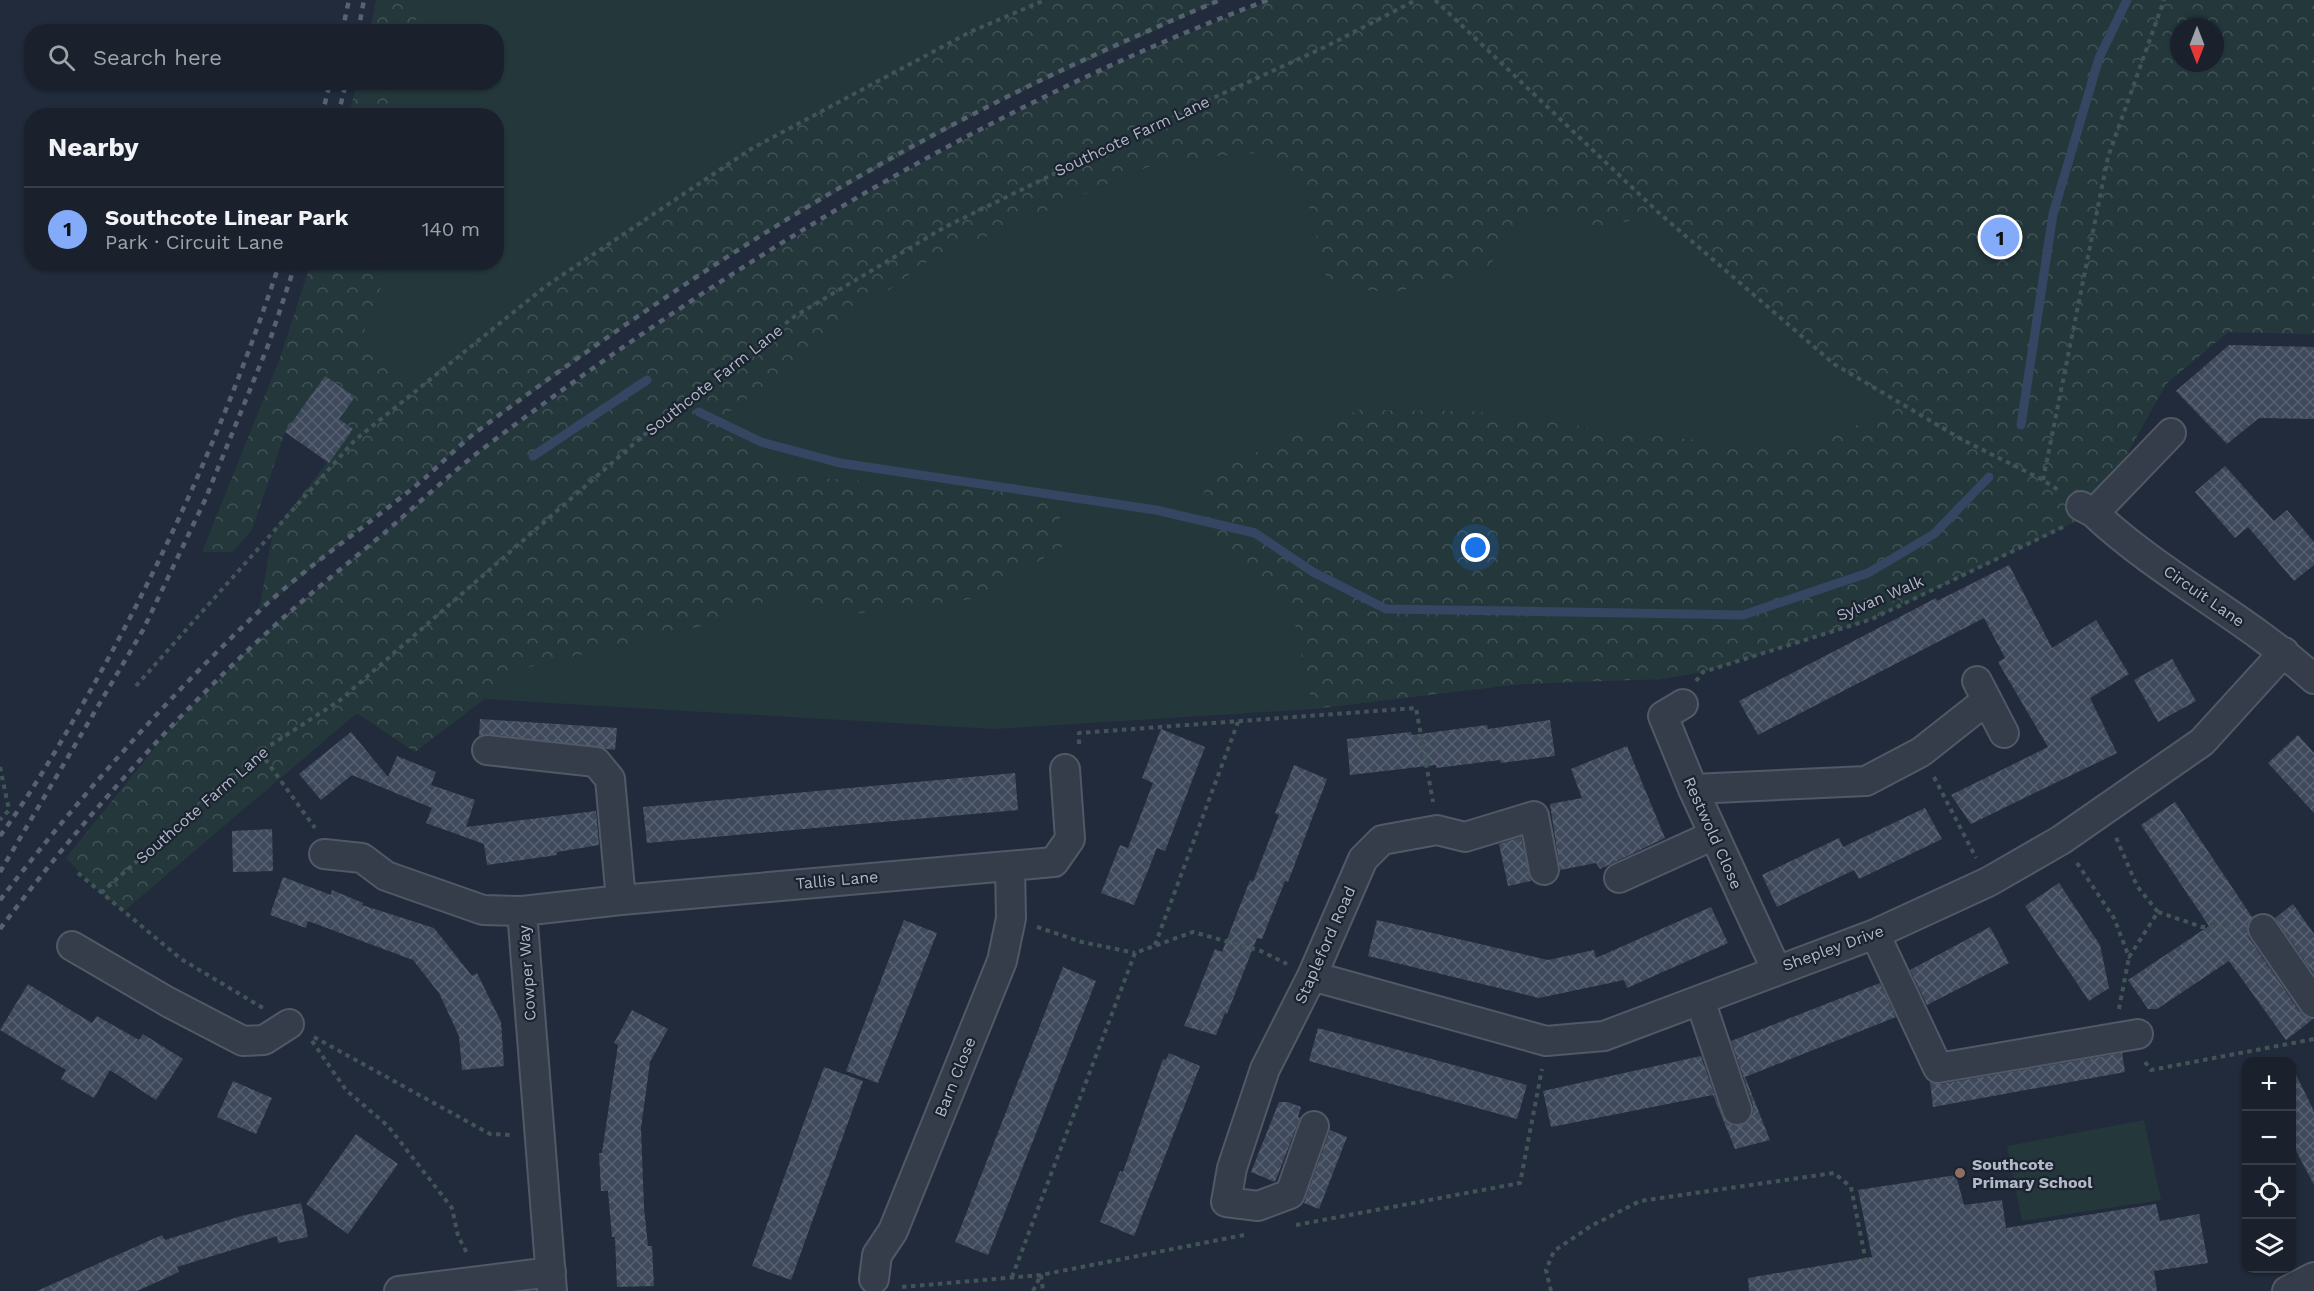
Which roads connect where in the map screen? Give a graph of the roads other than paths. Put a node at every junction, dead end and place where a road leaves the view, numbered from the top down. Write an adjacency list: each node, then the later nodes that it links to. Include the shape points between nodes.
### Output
1 (2171, 433): 2 (street, Circuit Lane, via 2087,509 2185,585)
2 (2284, 652): 3 (street, Circuit Lane); 17 (street, Shepley Drive, via 2202,742 2105,810 1988,882)
3 (2314, 679)
4 (1683, 704): 8 (street, Restwold Close, via 1663,716)
5 (2004, 733): 8 (street, via 1982,691 1921,752 1866,781)
6 (487, 750): 14 (street, via 596,762 610,778)
7 (1065, 769): 11 (street, Tallis Lane, via 1070,839 1054,862)
8 (1692, 789): 9 (street, Restwold Close)
9 (1714, 835): 13 (street); 19 (street, Restwold Close)
10 (324, 854): 15 (street, Cowper Way, via 362,858 386,876 483,910)
11 (1010, 867): 14 (street, Tallis Lane); 28 (street, Barn Close, via 1011,918 1002,961 893,1231 877,1255)
12 (1544, 870): 20 (street, Stapleford Road, via 1534,816 1465,837 1437,830 1382,840 1363,860)
13 (1619, 878)
14 (621, 900): 15 (street, Tallis Lane)
15 (522, 911): 29 (street, Cowper Way)
16 (2263, 929): 22 (street)
17 (1875, 934): 19 (street, Shepley Drive); 24 (street, via 1938,1068)
18 (72, 946): 23 (street, via 243,1041 264,1040)
19 (1776, 969): 21 (street, Shepley Drive)
20 (1312, 976): 21 (street, Shepley Drive, via 1546,1041 1604,1036); 26 (street, Stapleford Road, via 1265,1069 1232,1168 1226,1202 1258,1206 1290,1194)
21 (1700, 1000): 25 (street)
22 (2314, 1004)
23 (298, 1029)
24 (2131, 1036)
25 (1737, 1110)
26 (1314, 1126)
27 (2314, 1276): 31 (street)
28 (874, 1279)
29 (551, 1281): 30 (street, via 481,1279)
30 (399, 1291)
31 (2287, 1291)

